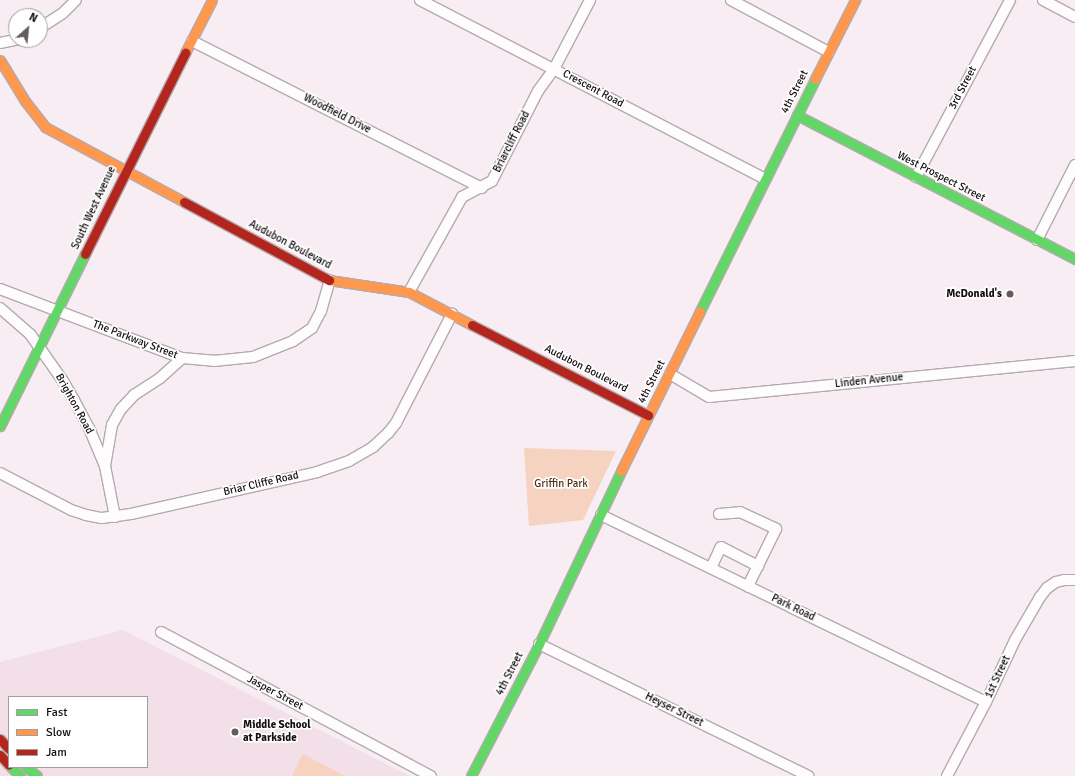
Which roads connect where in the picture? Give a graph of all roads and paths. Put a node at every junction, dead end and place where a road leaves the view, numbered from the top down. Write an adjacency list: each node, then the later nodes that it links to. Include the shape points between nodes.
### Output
1 (76, 0): 10 (street, via 64,13)
2 (212, 0): 11 (street, South West Avenue)
3 (420, 0): 14 (street, Crescent Road)
4 (590, 0): 14 (street, Briarcliff Road)
5 (731, 0): 12 (street)
6 (855, 0): 12 (street, 4th Street)
7 (1010, 0): 18 (street, 3rd Street)
8 (1043, 0): 9 (street)
9 (1075, 17)
10 (48, 23)
11 (192, 41): 17 (street, South West Avenue); 20 (street, Woodfield Drive)
12 (829, 52): 15 (street, 4th Street)
13 (0, 60): 17 (street, Audubon Boulevard, via 25,101 45,127)
14 (554, 69): 19 (street, Crescent Road); 20 (street, Briarcliff Road, via 538,90 492,181)
15 (797, 115): 18 (street, West Prospect Street); 19 (street, 4th Street)
16 (1075, 165): 21 (street)
17 (126, 170): 23 (street, Audubon Boulevard); 27 (street, South West Avenue)
18 (916, 177): 21 (street, West Prospect Street)
19 (765, 179): 32 (street, 4th Street)
20 (482, 188): 25 (street, Briarcliff Road, via 462,198)
21 (1037, 240): 22 (street, West Prospect Street)
22 (1075, 259)
23 (330, 280): 25 (street, Audubon Boulevard); 30 (street, The Parkway Street, via 321,311 312,328 293,341 253,357 214,361)
24 (0, 289): 27 (street, The Parkway Street)
25 (409, 292): 28 (street, Audubon Boulevard)
26 (0, 308): 29 (street, Brighton Road, via 30,334)
27 (58, 311): 29 (street, South West Avenue); 30 (street, The Parkway Street)
28 (452, 314): 33 (street, Audubon Boulevard); 39 (street, Briar Cliffe Road, via 396,423 361,455 317,472)
29 (40, 348): 34 (street, South West Avenue); 35 (street, Brighton Road, via 74,400)
30 (182, 358): 35 (street, via 160,378 134,395 121,409 112,426)
31 (1075, 361): 32 (street, Linden Avenue, via 709,397)
32 (670, 374): 33 (street, 4th Street)
33 (648, 415): 38 (street, 4th Street)
34 (0, 426)
35 (105, 466): 39 (street, Brighton Road)
36 (0, 473): 39 (street, Briar Cliffe Road, via 71,510 86,515)
37 (719, 514): 40 (street, via 740,512 776,529)
38 (601, 515): 41 (street, Park Road); 45 (street, 4th Street)
39 (115, 517)
40 (758, 566): 41 (street, via 721,548); 43 (street)
41 (711, 568): 43 (street, Park Road)
42 (1075, 580): 46 (street, 1st Street, via 1056,582 1047,588 1015,640)
43 (748, 586): 46 (street, Park Road)
44 (161, 632): 55 (street, Jasper Street)
45 (539, 644): 56 (street, 4th Street); 57 (street, Heyser Street)
46 (986, 702): 58 (street, 1st Street)
47 (0, 739): 48 (street)
48 (8, 748)
49 (0, 755): 50 (street)
50 (8, 764)
51 (12, 768): 53 (street)
52 (27, 768): 54 (street)
53 (20, 776)
54 (37, 776)
55 (432, 776)
56 (472, 776)
57 (808, 776)
58 (947, 776)

